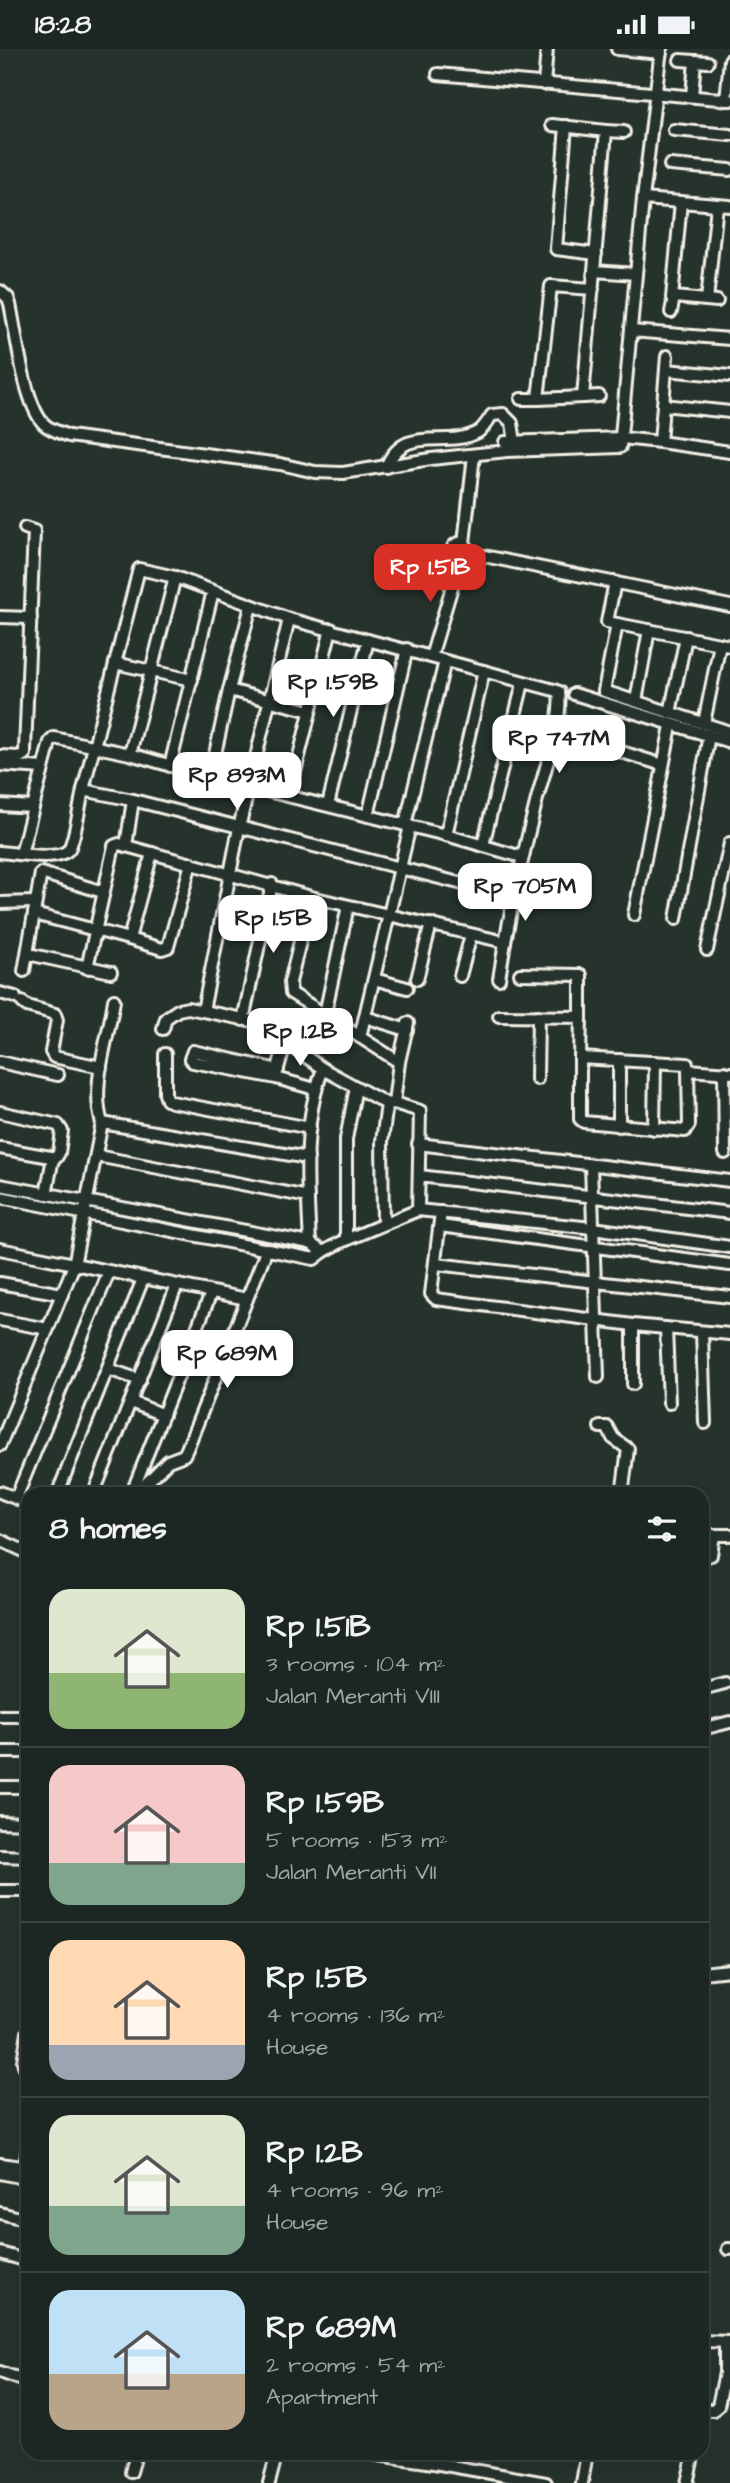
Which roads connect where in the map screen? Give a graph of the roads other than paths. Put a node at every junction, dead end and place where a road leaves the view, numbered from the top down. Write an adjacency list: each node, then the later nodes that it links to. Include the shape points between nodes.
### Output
1 (547, 49): 9 (street)
2 (617, 49): 3 (street)
3 (661, 51): 10 (street)
4 (680, 60): 6 (street)
5 (730, 60): 12 (street)
6 (695, 61): 7 (street); 11 (street)
7 (708, 62)
8 (438, 74): 9 (street)
9 (544, 84): 10 (street)
10 (656, 93): 11 (street); 21 (street)
11 (692, 96): 12 (street)
12 (728, 100)
13 (552, 125): 14 (street)
14 (566, 126): 16 (street); 25 (street, via 556,249)
15 (674, 130): 18 (street)
16 (606, 131): 17 (street); 25 (street)
17 (624, 132)
18 (730, 135)
19 (670, 165): 20 (street)
20 (730, 170)
21 (643, 199): 22 (street); 27 (street)
22 (681, 202): 23 (street); 30 (street)
23 (717, 205): 24 (street); 30 (street, via 712,301)
24 (730, 206)
25 (596, 254): 26 (street)
26 (594, 271): 27 (street); 28 (street)
27 (636, 274): 32 (street)
28 (593, 289): 38 (street); 40 (street, via 551,286)
29 (0, 291): 48 (street, via 10,304 33,405 54,430 69,436 315,472)
30 (673, 297): 31 (street)
31 (671, 313)
32 (631, 331): 33 (street); 43 (street)
33 (730, 339)
34 (667, 356): 35 (street)
35 (666, 370): 36 (street); 41 (street)
36 (730, 376)
37 (599, 396): 38 (street)
38 (583, 397): 40 (street)
39 (522, 399): 40 (street)
40 (538, 399)
41 (663, 405): 42 (street); 44 (street)
42 (730, 412)
43 (621, 438): 44 (street); 45 (street, via 620,447)
44 (660, 442): 46 (street)
45 (545, 445): 47 (street); 48 (street, via 510,442 512,423 503,414 492,415 477,433 405,443 394,450)
46 (730, 452)
47 (474, 455): 48 (street); 50 (street)
48 (386, 467)
49 (25, 528): 57 (street, via 34,531)
50 (464, 552): 52 (street); 66 (street)
51 (175, 577): 53 (street); 68 (street, via 138,569); 69 (street)
52 (615, 582): 55 (street); 59 (street, via 607,622)
53 (213, 591): 54 (street); 71 (street)
54 (251, 606): 58 (street); 73 (street)
55 (730, 606)
56 (0, 617): 57 (street)
57 (31, 618): 87 (street, via 24,754)
58 (289, 619): 60 (street); 75 (street)
59 (617, 624): 61 (street); 76 (street, via 604,691)
60 (331, 629): 63 (street); 77 (street)
61 (649, 630): 62 (street); 76 (street)
62 (686, 637): 64 (street); 78 (street)
63 (368, 640): 65 (street); 98 (street)
64 (725, 645): 79 (street)
65 (407, 649): 66 (street); 100 (street)
66 (431, 657): 67 (street)
67 (445, 661): 70 (street); 101 (street)
68 (115, 663): 69 (street); 85 (street)
69 (151, 669): 71 (street); 86 (street)
70 (484, 671): 72 (street); 103 (street)
71 (192, 680): 90 (street)
72 (523, 683): 105 (street); 111 (street, via 559,692 554,731)
73 (229, 690): 75 (street); 92 (street)
74 (574, 694): 80 (street)
75 (270, 701): 77 (street); 93 (street)
76 (635, 701): 78 (street)
77 (310, 711): 95 (street)
78 (670, 713): 79 (street)
79 (704, 723): 81 (street)
80 (671, 726): 83 (street); 89 (street)
81 (730, 732)
82 (564, 734): 89 (street)
83 (709, 735): 84 (street); 125 (street)
84 (730, 742)
85 (94, 747): 86 (street); 91 (street, via 52,739); 94 (street)
86 (130, 754): 90 (street)
87 (0, 756)
88 (0, 765): 91 (street)
89 (663, 765): 124 (street)
90 (170, 766): 92 (street)
91 (43, 768): 99 (street)
92 (211, 777): 93 (street)
93 (250, 787): 95 (street); 102 (street)
94 (83, 790): 96 (street); 110 (street, via 69,849 56,857)
95 (289, 796): 98 (street)
96 (133, 800): 102 (street); 106 (street)
97 (0, 805): 99 (street)
98 (328, 805): 100 (street)
99 (33, 807): 109 (street)
100 (368, 816): 101 (street)
101 (407, 826): 103 (street); 113 (street)
102 (239, 828): 113 (street); 115 (street)
103 (446, 835): 105 (street)
104 (730, 843): 131 (street)
105 (483, 845): 111 (street)
106 (126, 846): 108 (street); 117 (street, via 114,846)
107 (0, 852): 109 (street)
108 (152, 853): 112 (street); 129 (street)
109 (21, 854): 110 (street)
110 (43, 856): 114 (street)
111 (522, 857): 119 (street)
112 (191, 863): 115 (street); 129 (street, via 168,947)
113 (400, 869): 119 (street); 123 (street)
114 (41, 873): 117 (street); 122 (street)
115 (230, 873): 116 (street); 144 (street)
116 (272, 884): 118 (street); 150 (street)
117 (103, 892): 127 (street)
118 (311, 897): 121 (street); 145 (street, via 290,987 295,996)
119 (514, 897): 130 (street)
120 (0, 903): 122 (street)
121 (348, 905): 123 (street); 145 (street)
122 (34, 908): 127 (street); 132 (street)
123 (390, 914): 126 (street); 138 (street)
124 (634, 915)
125 (676, 919)
126 (431, 924): 128 (street); 139 (street)
127 (96, 930): 129 (street); 133 (street)
128 (471, 935): 130 (street); 137 (street)
129 (129, 939)
130 (505, 942): 140 (street)
131 (707, 950)
132 (27, 954): 133 (street); 134 (street)
133 (87, 968): 135 (street)
134 (24, 971)
135 (111, 972)
136 (520, 974): 149 (street, via 581,975)
137 (460, 976)
138 (374, 979): 141 (street); 148 (street)
139 (417, 979)
140 (499, 979)
141 (407, 988)
142 (0, 993): 162 (street, via 55,1014 54,1057)
143 (114, 1000): 162 (street)
144 (203, 1011): 150 (street); 153 (street, via 172,1013)
145 (325, 1014): 154 (street)
146 (499, 1016): 147 (street)
147 (538, 1016): 149 (street); 168 (street)
148 (365, 1017): 154 (street); 160 (street, via 407,1027)
149 (581, 1017): 157 (street)
150 (243, 1020): 151 (street)
151 (263, 1023)
152 (291, 1024): 155 (street)
153 (163, 1030)
154 (360, 1037): 160 (street)
155 (287, 1043): 163 (street); 166 (street)
156 (165, 1054): 175 (street, via 165,1094 172,1103)
157 (580, 1058): 158 (street); 174 (street, via 580,1119)
158 (619, 1061): 161 (street); 174 (street)
159 (0, 1062): 167 (street)
160 (399, 1062): 171 (street)
161 (655, 1062): 164 (street, via 687,1064); 176 (street)
162 (101, 1067): 173 (street, via 98,1099)
163 (323, 1069): 169 (street); 170 (street)
164 (688, 1070): 165 (street); 176 (street, via 688,1128)
165 (727, 1073): 179 (street)
166 (277, 1074): 166 (street, via 193,1062 191,1053); 170 (street)
167 (58, 1075)
168 (537, 1079)
169 (356, 1087): 171 (street); 199 (street, via 346,1139)
170 (315, 1089): 175 (street)
171 (390, 1104): 177 (street, via 420,1111); 196 (street, via 382,1141)
172 (0, 1112): 182 (street, via 60,1126 59,1153)
173 (102, 1123): 180 (street); 181 (street)
174 (619, 1126): 176 (street)
175 (310, 1128): 181 (street)
176 (654, 1129)
177 (418, 1144): 183 (street); 184 (street)
178 (0, 1148): 182 (street)
179 (725, 1153)
180 (97, 1156): 189 (street); 191 (street)
181 (308, 1158): 189 (street)
182 (53, 1159): 187 (street)
183 (591, 1165): 185 (street); 190 (street)
184 (419, 1176): 190 (street); 192 (street)
185 (730, 1181)
186 (0, 1185): 187 (street)
187 (46, 1193): 191 (street)
188 (0, 1197): 195 (street)
189 (308, 1197): 200 (street)
190 (593, 1197): 194 (street); 198 (street)
191 (88, 1201): 195 (street); 200 (street)
192 (418, 1210): 193 (street); 196 (street)
193 (441, 1212): 197 (street); 198 (street)
194 (730, 1213)
195 (85, 1214): 204 (street); 207 (street)
196 (383, 1223): 199 (street)
197 (440, 1226): 201 (street); 206 (street)
198 (593, 1229): 201 (street); 202 (street)
199 (346, 1240): 205 (street)
200 (310, 1243): 205 (street)
201 (593, 1246): 208 (street); 211 (street)
202 (730, 1247)
203 (0, 1249): 207 (street)
204 (267, 1249): 205 (street, via 314,1259); 217 (street)
205 (323, 1252)
206 (436, 1264): 211 (street); 218 (street, via 431,1294 436,1299)
207 (74, 1265): 209 (street); 215 (street)
208 (730, 1265)
209 (109, 1272): 210 (street); 241 (street)
210 (143, 1279): 213 (street); 225 (street)
211 (595, 1282): 216 (street); 218 (street)
212 (0, 1283): 215 (street)
213 (177, 1286): 214 (street); 227 (street)
214 (211, 1293): 217 (street); 231 (street)
215 (62, 1294): 222 (street)
216 (730, 1297)
217 (247, 1299): 238 (street, via 187,1450)
218 (596, 1319): 220 (street); 226 (street)
219 (0, 1320): 222 (street)
220 (633, 1325): 221 (street); 228 (street)
221 (666, 1328): 223 (street); 230 (street)
222 (48, 1329): 234 (street)
223 (702, 1332): 224 (street); 232 (street)
224 (730, 1334)
225 (108, 1369): 227 (street); 235 (street)
226 (598, 1377)
227 (140, 1380): 229 (street)
228 (633, 1384)
229 (131, 1402): 231 (street); 236 (street)
230 (669, 1403)
231 (163, 1415): 237 (street)
232 (705, 1423)
233 (600, 1427): 239 (street, via 607,1427 612,1439 628,1449)
234 (0, 1445)
235 (60, 1487)
236 (96, 1487)
237 (136, 1487)
238 (141, 1487)
239 (623, 1487)
240 (0, 1492): 241 (street)
241 (16, 1498): 242 (street)
242 (21, 1500)
243 (730, 1535): 246 (street, via 714,1535)
244 (0, 1540): 245 (street)
245 (21, 1550)
246 (709, 1555)
247 (725, 1683): 248 (street)
248 (709, 1687)
249 (0, 1716): 250 (street)
250 (21, 1716)
251 (730, 1722): 252 (street)
252 (709, 1727)
253 (0, 1752): 254 (street)
254 (21, 1752)
255 (0, 1787): 256 (street)
256 (21, 1787)
257 (0, 1822): 258 (street)
258 (21, 1823)
259 (0, 1856): 260 (street)
260 (21, 1857)
261 (0, 1891): 262 (street)
262 (21, 1891)
263 (730, 1971): 264 (street)
264 (709, 1972)
265 (0, 2164): 266 (street)
266 (21, 2169)
267 (21, 2171): 268 (street)
268 (0, 2173)
269 (0, 2213): 270 (street)
270 (21, 2218)
271 (0, 2253): 272 (street)
272 (21, 2259)
273 (709, 2341): 274 (street)
274 (727, 2342): 277 (street, via 718,2406)
275 (0, 2374): 276 (street)
276 (21, 2380)
277 (709, 2410)
278 (134, 2460): 283 (street)
279 (275, 2460): 284 (street)
280 (413, 2460): 285 (street)
281 (586, 2460): 286 (street)
282 (692, 2460): 287 (street)
283 (131, 2472)
284 (270, 2483)
285 (546, 2483)
286 (582, 2483)
287 (687, 2483)

